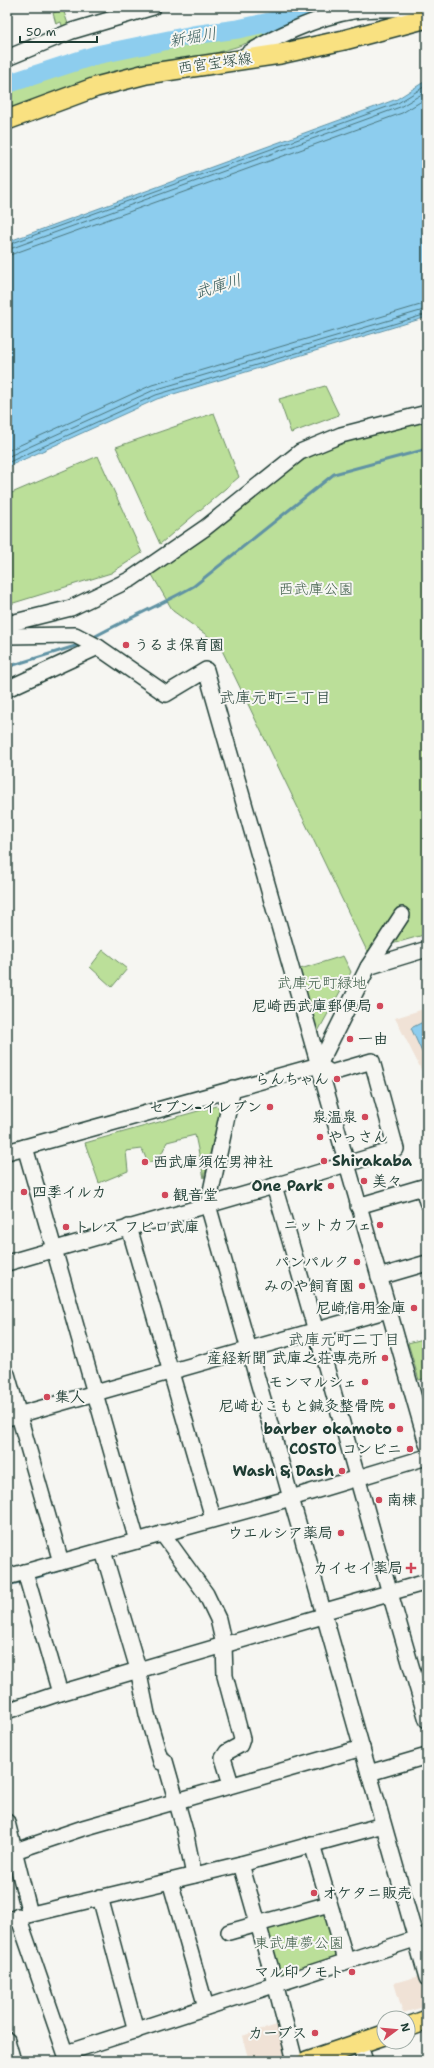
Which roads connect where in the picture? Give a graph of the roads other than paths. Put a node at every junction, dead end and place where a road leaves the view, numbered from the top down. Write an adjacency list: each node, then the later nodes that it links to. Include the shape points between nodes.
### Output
1 (153, 7): 3 (street)
2 (427, 8): 4 (street)
3 (137, 9): 6 (street)
4 (341, 11): 7 (street, via 257,47)
5 (427, 18): 7 (main road, 西宮宝塚線, via 344,40 280,54)
6 (8, 55)
7 (240, 59): 8 (main road, 西宮宝塚線, via 171,69 96,87)
8 (7, 120)
9 (427, 413): 10 (street, via 341,435 300,452 205,528 131,579 71,608)
10 (7, 624)
11 (7, 636): 12 (street, via 75,634)
12 (98, 647): 13 (street); 17 (street, via 166,694 206,670)
13 (7, 689)
14 (402, 915): 16 (street)
15 (427, 949): 16 (street)
16 (368, 967): 17 (street)
17 (318, 1065): 18 (street); 21 (street); 21 (street, via 331,1073 372,1061 396,1149)
18 (234, 1088): 19 (street); 24 (street)
19 (25, 1147): 20 (street); 27 (street)
20 (7, 1152)
21 (346, 1164): 22 (street); 25 (street)
22 (274, 1186): 24 (street); 32 (street)
23 (427, 1202): 25 (street, via 423,1188)
24 (208, 1205): 26 (street); 33 (street)
25 (358, 1206): 30 (street)
26 (129, 1227): 27 (street); 34 (street)
27 (54, 1249): 28 (street); 36 (street)
28 (7, 1263)
29 (427, 1263): 30 (street)
30 (379, 1277): 31 (street)
31 (388, 1310): 32 (street); 38 (street)
32 (317, 1331): 33 (street); 40 (street)
33 (248, 1350): 34 (street); 41 (street)
34 (171, 1372): 36 (street); 42 (street)
35 (7, 1374): 37 (street)
36 (95, 1393): 37 (street); 44 (street)
37 (13, 1416): 46 (street)
38 (427, 1444)
39 (427, 1457): 40 (street)
40 (357, 1478): 41 (street); 50 (street)
41 (291, 1498): 42 (street); 51 (street)
42 (213, 1518): 43 (street)
43 (162, 1533): 44 (street); 52 (street, via 206,1594 218,1620)
44 (137, 1541): 45 (street)
45 (103, 1551): 46 (street); 53 (street)
46 (61, 1562): 47 (street)
47 (25, 1572): 48 (street); 54 (street)
48 (7, 1577)
49 (427, 1582): 50 (street)
50 (389, 1593): 51 (street, via 329,1610); 56 (street)
51 (323, 1616): 52 (street); 57 (street)
52 (224, 1645): 53 (street); 60 (street, via 225,1676 242,1739 240,1745 227,1752 224,1758)
53 (138, 1669): 54 (street); 61 (street, via 147,1714 161,1762 165,1761)
54 (60, 1693): 55 (street)
55 (7, 1711)
56 (427, 1720)
57 (362, 1748): 59 (street); 60 (street)
58 (427, 1756): 59 (street)
59 (369, 1773): 63 (street)
60 (231, 1784): 61 (street)
61 (176, 1801): 65 (street); 67 (street, via 186,1831)
62 (7, 1822): 65 (street)
63 (383, 1825): 64 (street); 74 (street)
64 (312, 1844): 66 (street); 70 (street)
65 (15, 1851): 71 (street)
66 (241, 1864): 67 (street); 72 (street)
67 (194, 1875): 68 (street)
68 (170, 1881): 69 (street); 78 (street)
69 (100, 1898): 71 (street); 81 (street)
70 (329, 1904): 72 (street); 75 (street)
71 (19, 1917): 85 (street)
72 (258, 1924): 73 (street); 77 (street)
73 (229, 1932)
74 (421, 1937): 75 (street); 76 (street)
75 (346, 1960): 77 (street)
76 (427, 1978)
77 (275, 1983): 78 (street); 87 (street)
78 (206, 2007): 81 (street)
79 (427, 2020): 80 (main road)
80 (416, 2024)
81 (136, 2031): 85 (street)
82 (376, 2038): 84 (main road)
83 (7, 2040): 86 (street)
84 (359, 2043): 88 (main road); 89 (street)
85 (69, 2054)
86 (13, 2061)
87 (294, 2061)
88 (307, 2061)
89 (365, 2061)

